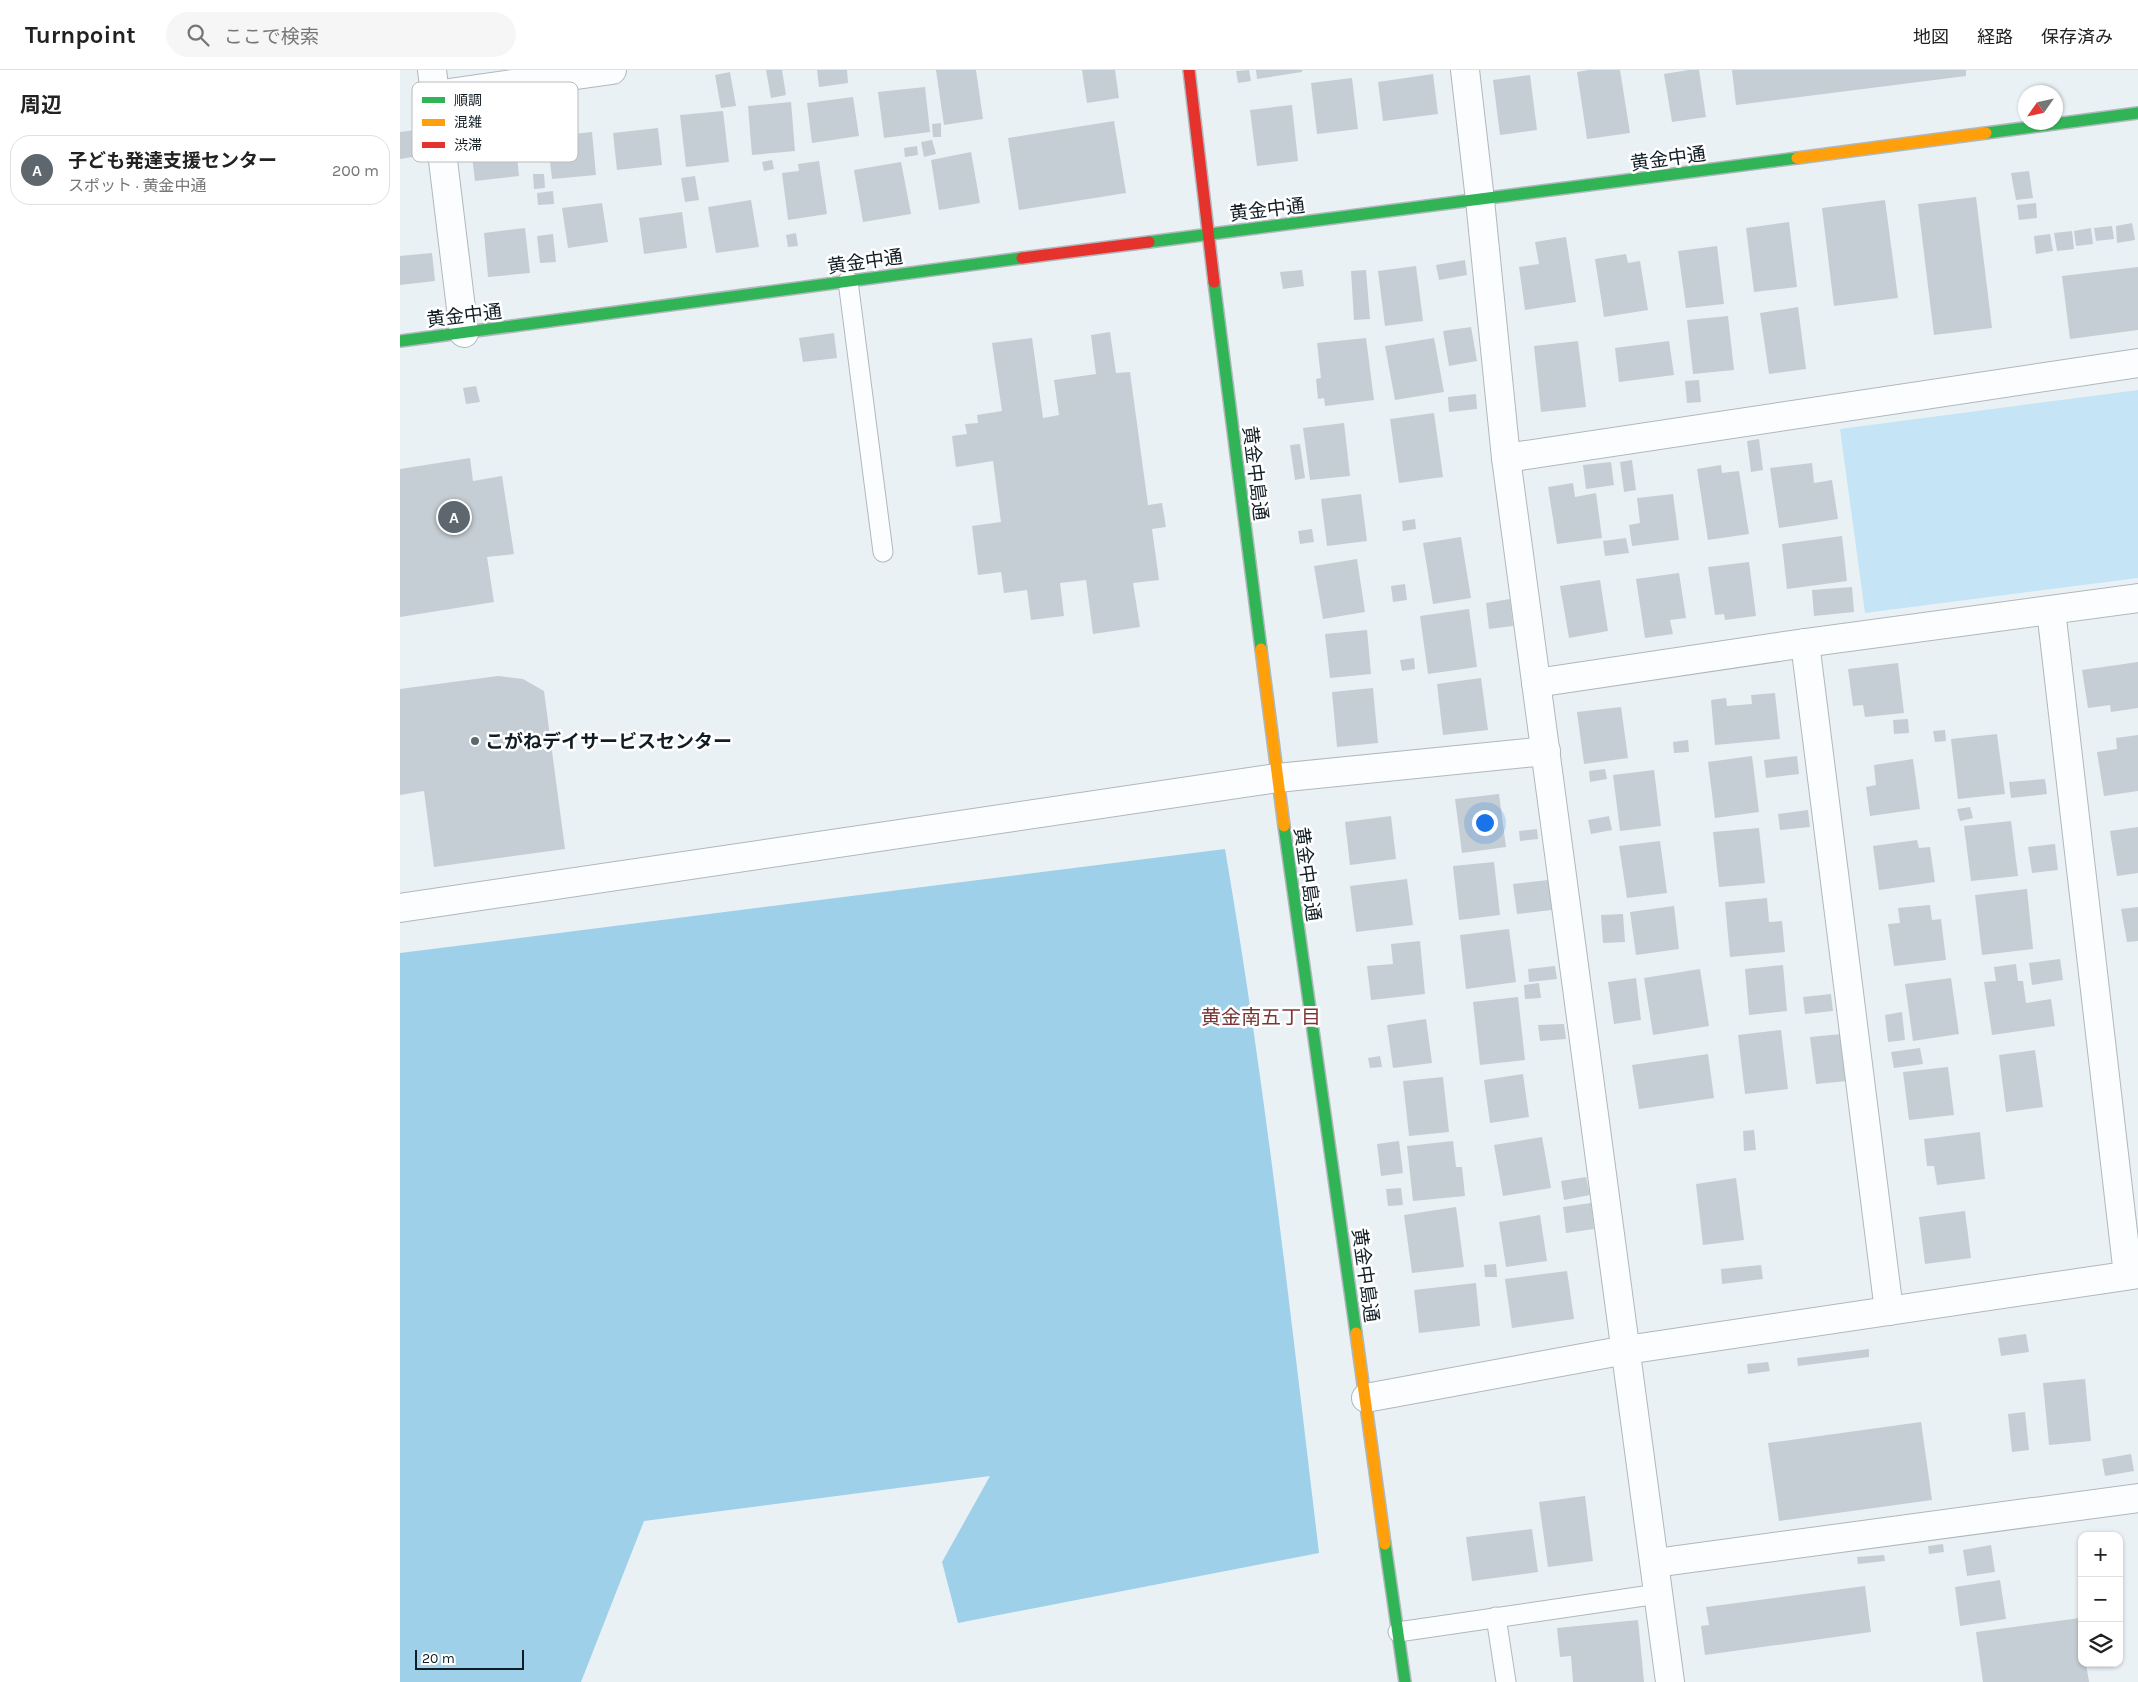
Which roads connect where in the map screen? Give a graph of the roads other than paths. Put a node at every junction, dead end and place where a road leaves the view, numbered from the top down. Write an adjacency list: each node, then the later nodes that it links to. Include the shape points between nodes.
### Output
1 (612, 70): 4 (street)
2 (1189, 70): 8 (street, 黄金中島通)
3 (1465, 70): 7 (street)
4 (434, 82)
5 (2138, 113): 7 (street, 黄金中通)
6 (444, 162): 10 (street)
7 (1480, 200): 8 (street, 黄金中通); 13 (street)
8 (1208, 234): 9 (street, 黄金中通); 20 (street, 黄金中島通)
9 (848, 281): 10 (street, 黄金中通); 14 (lane)
10 (464, 333): 11 (street, 黄金中通)
11 (400, 341)
12 (2138, 362): 13 (street)
13 (1506, 458): 18 (street)
14 (883, 552)
15 (2138, 598): 16 (street)
16 (2051, 610): 17 (street); 22 (street)
17 (1806, 643): 18 (street); 23 (street)
18 (1536, 683): 19 (street)
19 (1546, 751): 20 (street); 24 (street)
20 (1277, 778): 21 (street); 25 (street, 黄金中島通)
21 (400, 908)
22 (2133, 1275): 23 (street)
23 (1890, 1310): 24 (street)
24 (1626, 1350): 25 (street); 27 (street)
25 (1366, 1398): 30 (street, 黄金中島通)
26 (2138, 1498): 27 (street)
27 (1655, 1563): 28 (street)
28 (1658, 1594): 29 (lane); 33 (street)
29 (1496, 1618): 30 (lane); 32 (lane)
30 (1398, 1632): 31 (street, 黄金中島通)
31 (1405, 1682)
32 (1506, 1682)
33 (1670, 1682)

